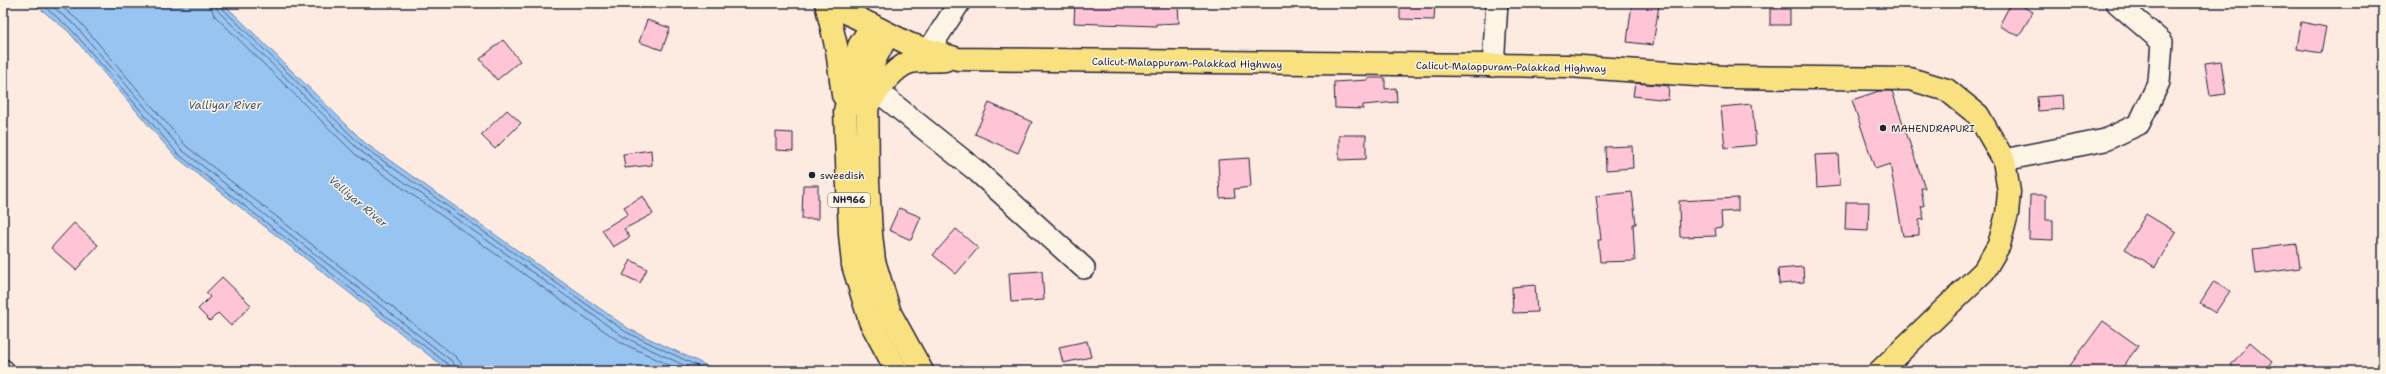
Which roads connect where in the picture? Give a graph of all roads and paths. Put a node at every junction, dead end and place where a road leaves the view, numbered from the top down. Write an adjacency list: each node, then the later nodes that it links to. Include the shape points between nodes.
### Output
1 (827, 3): 5 (highway, Calicut-Malappuram-Palakkad Highway); 10 (highway, NH966, via 837,50)
2 (959, 3): 6 (street)
3 (1498, 3): 8 (street)
4 (2117, 3): 11 (street, via 2162,42 2160,82 2139,124 2105,140)
5 (880, 29): 6 (highway, Calicut-Malappuram-Palakkad Highway, via 908,44); 9 (highway, NH966, via 875,59 867,83); 10 (highway, NH966, via 859,46)
6 (929, 50): 7 (highway, Calicut-Malappuram-Palakkad Highway)
7 (958, 59): 8 (highway, Calicut-Malappuram-Palakkad Highway); 9 (highway, via 909,62 888,78)
8 (1493, 66): 11 (highway, Calicut-Malappuram-Palakkad Highway, via 1568,66 1725,77 1910,79 1947,90 1978,115)
9 (872, 99): 12 (street, via 978,172); 14 (highway, NH966, via 868,181 874,261 890,313)
10 (845, 111): 13 (highway, NH966, via 853,265 870,322)
11 (2004, 160): 15 (highway, Calicut-Malappuram-Palakkad Highway, via 2009,192 2007,214 1999,245 1988,265)
12 (1084, 268)
13 (897, 371)
14 (922, 371)
15 (1880, 371)

